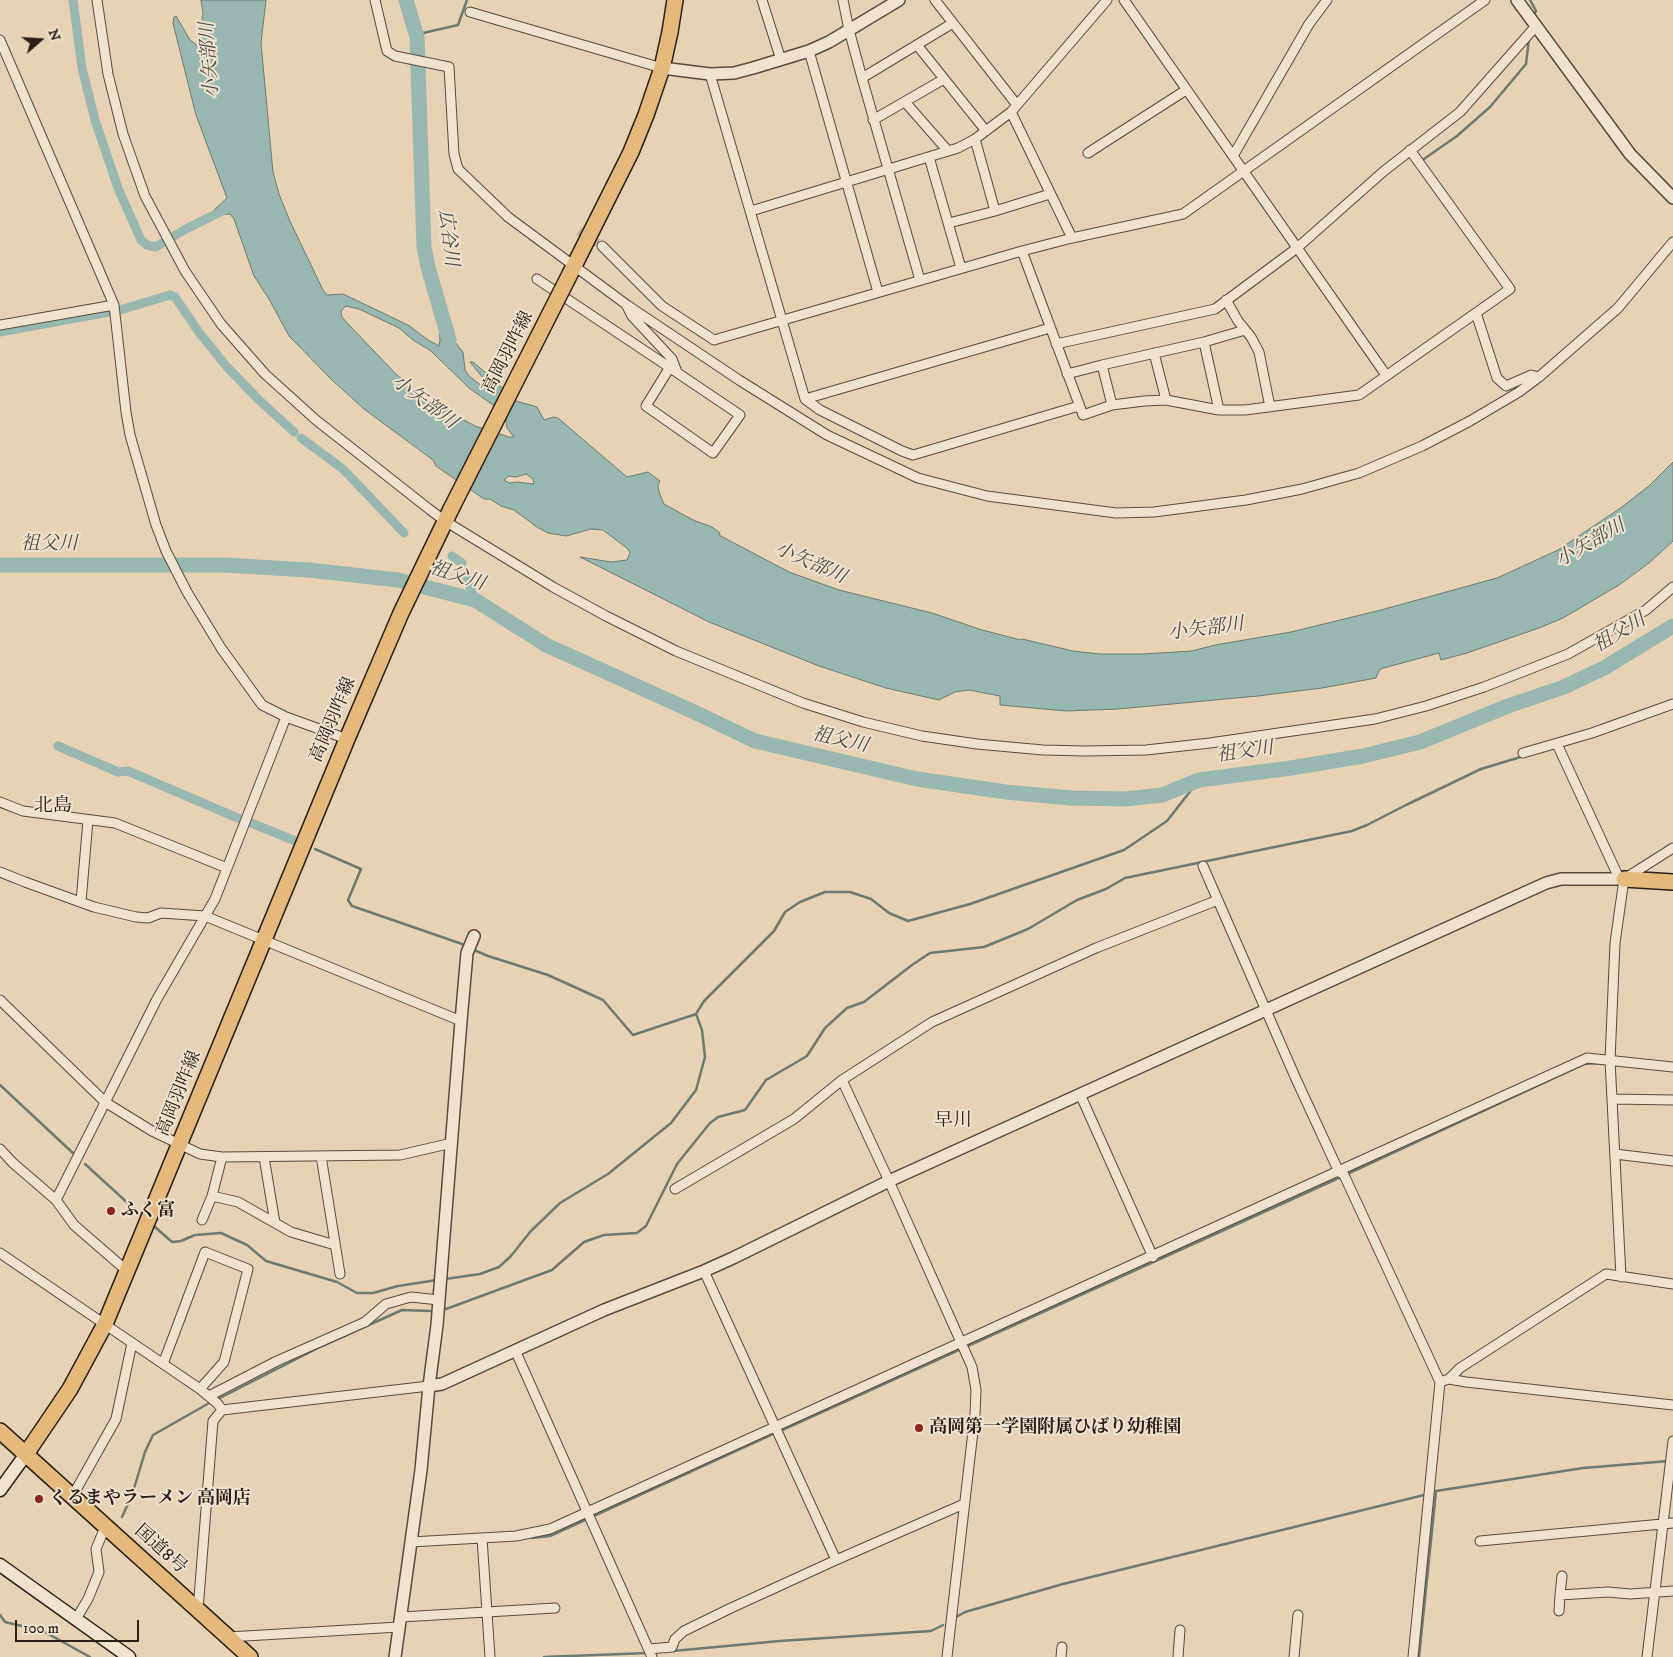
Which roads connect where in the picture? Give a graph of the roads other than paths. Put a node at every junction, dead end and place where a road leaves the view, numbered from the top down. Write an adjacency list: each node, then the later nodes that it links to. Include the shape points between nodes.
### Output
1 (97, 0): 76 (street, via 108,74 123,134 145,196 185,271 221,324 265,374 316,420)
2 (375, 0): 50 (street, via 386,51 394,56 449,67 454,154 458,170)
3 (675, 0): 21 (main road, 高岡羽咋線)
4 (762, 0): 20 (street)
5 (843, 0): 16 (street)
6 (899, 0): 16 (street)
7 (935, 0): 14 (street)
8 (1107, 0): 27 (street)
9 (1124, 0): 25 (street)
10 (1327, 0): 34 (street, via 1309,24)
11 (1485, 0): 37 (street)
12 (1517, 0): 15 (street)
13 (470, 12): 21 (street)
14 (953, 23): 18 (street); 27 (street)
15 (1536, 26): 31 (street, via 1460,112); 40 (street, via 1630,154)
16 (849, 30): 19 (street); 23 (street)
17 (0, 40): 55 (street)
18 (917, 45): 23 (street); 24 (street)
19 (809, 51): 20 (street); 38 (street)
20 (781, 60): 22 (street, via 734,73)
21 (662, 68): 22 (street); 50 (main road, 高岡羽咋線, via 631,152)
22 (710, 74): 42 (street)
23 (862, 78): 28 (street)
24 (944, 79): 26 (street); 29 (street)
25 (1186, 90): 33 (street); 34 (street)
26 (905, 102): 28 (street); 32 (street)
27 (1014, 108): 29 (street); 39 (street)
28 (873, 120): 36 (street)
29 (986, 131): 30 (street)
30 (975, 138): 32 (street); 41 (street)
31 (1410, 150): 47 (street); 57 (street, via 1510,289)
32 (948, 151): 35 (street)
33 (1088, 153)
34 (1233, 156): 37 (street)
35 (929, 157): 36 (street); 43 (street)
36 (888, 170): 38 (street); 52 (street)
37 (1243, 170): 44 (street, via 1183,214); 47 (street)
38 (848, 182): 42 (street); 53 (street)
39 (1050, 194): 41 (street); 44 (street)
40 (1673, 198)
41 (996, 211): 43 (street)
42 (751, 212): 58 (street)
43 (949, 223): 49 (street)
44 (1072, 238): 48 (street)
45 (1673, 242): 69 (street, via 1618,308)
46 (602, 246): 58 (street, via 662,306 714,340)
47 (1298, 248): 54 (street); 68 (street)
48 (1022, 252): 49 (street); 60 (street)
49 (962, 268): 52 (street)
50 (572, 270): 56 (street); 76 (main road, 高岡羽咋線, bridge)
51 (537, 279): 66 (street)
52 (920, 280): 53 (street)
53 (878, 292): 58 (street)
54 (1226, 300): 61 (street); 63 (street, via 1215,309)
55 (114, 304): 59 (street); 79 (street, via 130,435 166,551 222,648 262,704)
56 (627, 305): 66 (street, via 632,316 672,359); 69 (street, via 828,435 918,478 987,496 1116,512 1154,512 1246,500 1359,473 1470,421)
57 (1476, 313): 68 (street); 69 (street, via 1497,378 1506,386 1531,375)
58 (783, 320): 70 (street)
59 (0, 325)
60 (1050, 328): 63 (street); 70 (street)
61 (1245, 330): 62 (street); 74 (street, via 1259,352)
62 (1204, 342): 64 (street); 75 (street)
63 (1056, 344): 67 (street)
64 (1154, 353): 65 (street); 71 (street)
65 (1102, 365): 67 (street); 72 (street)
66 (673, 370): 66 (street, via 740,415 713,453 646,406)
67 (1067, 374): 73 (street)
68 (1386, 375): 74 (street, via 1359,395)
69 (1539, 377)
70 (805, 399): 73 (street, via 820,410 914,455)
71 (1166, 400): 72 (street); 75 (street)
72 (1112, 405): 73 (street, via 1082,415)
73 (1079, 406)
74 (1270, 407): 75 (street)
75 (1218, 410)
76 (448, 515): 77 (street, via 553,587 606,616 676,650 803,703 922,736 1043,750 1146,750 1376,719 1484,687 1568,654 1646,610); 80 (main road, 高岡羽咋線)
77 (1673, 587)
78 (1673, 704): 81 (street)
79 (286, 717): 80 (street); 87 (street)
80 (346, 739): 94 (main road, 高岡羽咋線)
81 (1558, 745): 82 (street); 89 (street)
82 (1523, 753)
83 (0, 802): 84 (street, via 23,811)
84 (88, 820): 87 (street, via 115,823); 92 (street)
85 (1673, 848): 89 (street)
86 (1203, 866): 91 (street)
87 (227, 868): 93 (street)
88 (0, 872): 92 (street)
89 (1622, 878): 90 (main road); 97 (street, via 1561,879 1546,883); 99 (street, via 1615,943)
90 (1673, 882)
91 (1218, 900): 97 (street); 101 (street, via 1088,951 932,1022)
92 (81, 902): 93 (street, via 148,918 162,913)
93 (205, 916): 94 (street); 105 (street, via 157,999)
94 (263, 941): 98 (street); 107 (main road, 高岡羽咋線)
95 (470, 945): 98 (street)
96 (0, 1000): 105 (street)
97 (1266, 1010): 102 (street); 114 (street)
98 (461, 1021): 106 (street)
99 (1611, 1061): 100 (street); 103 (street); 114 (street, via 1587,1058)
100 (1673, 1067)
101 (842, 1080): 115 (street); 116 (street, via 794,1119)
102 (1080, 1094): 115 (street); 123 (street)
103 (1613, 1099): 104 (street); 109 (street)
104 (1673, 1100)
105 (105, 1102): 107 (street); 118 (street)
106 (452, 1143): 110 (street, via 400,1155); 129 (street)
107 (179, 1145): 111 (street, via 200,1154); 124 (main road, 高岡羽咋線)
108 (0, 1149): 118 (street)
109 (1615, 1154): 113 (street); 127 (street)
110 (321, 1156): 112 (street); 121 (street)
111 (222, 1157): 112 (street); 117 (street)
112 (264, 1157): 120 (street)
113 (1673, 1161)
114 (1341, 1174): 123 (street); 135 (street)
115 (889, 1181): 125 (street); 132 (street)
116 (675, 1189)
117 (212, 1196): 119 (street); 120 (street, via 238,1202)
118 (56, 1200): 124 (street, via 74,1225)
119 (202, 1220)
120 (275, 1223): 121 (street, via 291,1232)
121 (336, 1245): 126 (street)
122 (0, 1253): 130 (street)
123 (1153, 1257): 132 (street)
124 (127, 1271): 130 (main road, 高岡羽咋線)
125 (704, 1271): 133 (street, via 604,1310); 142 (street)
126 (340, 1274)
127 (1621, 1277): 128 (street); 135 (street, via 1606,1274 1460,1368)
128 (1673, 1284)
129 (439, 1300): 136 (street); 138 (street, via 411,1297 386,1304 365,1322)
130 (105, 1324): 131 (street); 144 (main road, 高岡羽咋線, via 70,1389)
131 (132, 1343): 134 (street); 147 (street, via 116,1419)
132 (963, 1347): 142 (street); 148 (street, via 972,1368 976,1390)
133 (515, 1350): 136 (street, via 442,1384); 149 (street)
134 (163, 1364): 137 (street); 137 (street, via 205,1252 248,1269 224,1362)
135 (1445, 1381): 139 (street); 181 (street)
136 (429, 1386): 140 (street); 155 (street)
137 (200, 1389): 138 (street)
138 (209, 1396): 140 (street)
139 (1673, 1405)
140 (222, 1410): 163 (street, via 213,1421)
141 (0, 1431): 144 (main road, 国道8号)
142 (777, 1431): 149 (street); 156 (street)
143 (1673, 1441): 145 (street)
144 (26, 1454): 146 (main road); 147 (main road, 国道8号)
145 (1671, 1467): 151 (street)
146 (0, 1490)
147 (72, 1497): 152 (main road, 国道8号)
148 (964, 1504): 156 (street); 177 (street)
149 (589, 1516): 153 (street, via 516,1536); 172 (street)
150 (1673, 1523): 151 (street)
151 (1663, 1524): 154 (street); 160 (street)
152 (105, 1527): 163 (main road, 国道8号); 167 (street, via 96,1549 99,1572)
153 (482, 1538): 155 (street); 165 (street)
154 (1480, 1540)
155 (411, 1542): 168 (street)
156 (836, 1560): 172 (street, via 684,1631 672,1647)
157 (0, 1565): 167 (main road)
158 (1562, 1576): 161 (street)
159 (1673, 1591): 160 (street)
160 (1656, 1592): 161 (street); 182 (street)
161 (1560, 1595): 164 (street)
162 (555, 1608): 165 (street)
163 (198, 1610): 170 (main road, 国道8号)
164 (1559, 1611)
165 (487, 1612): 168 (street); 176 (street)
166 (1298, 1616): 180 (street)
167 (76, 1619): 173 (main road)
168 (400, 1622): 170 (street); 175 (street)
169 (1180, 1630): 179 (street)
170 (228, 1637): 174 (main road, 国道8号)
171 (1062, 1646): 178 (street)
172 (650, 1653)
173 (129, 1657)
174 (250, 1657)
175 (395, 1657)
176 (490, 1657)
177 (947, 1657)
178 (1061, 1657)
179 (1178, 1657)
180 (1294, 1657)
181 (1413, 1657)
182 (1648, 1657)

